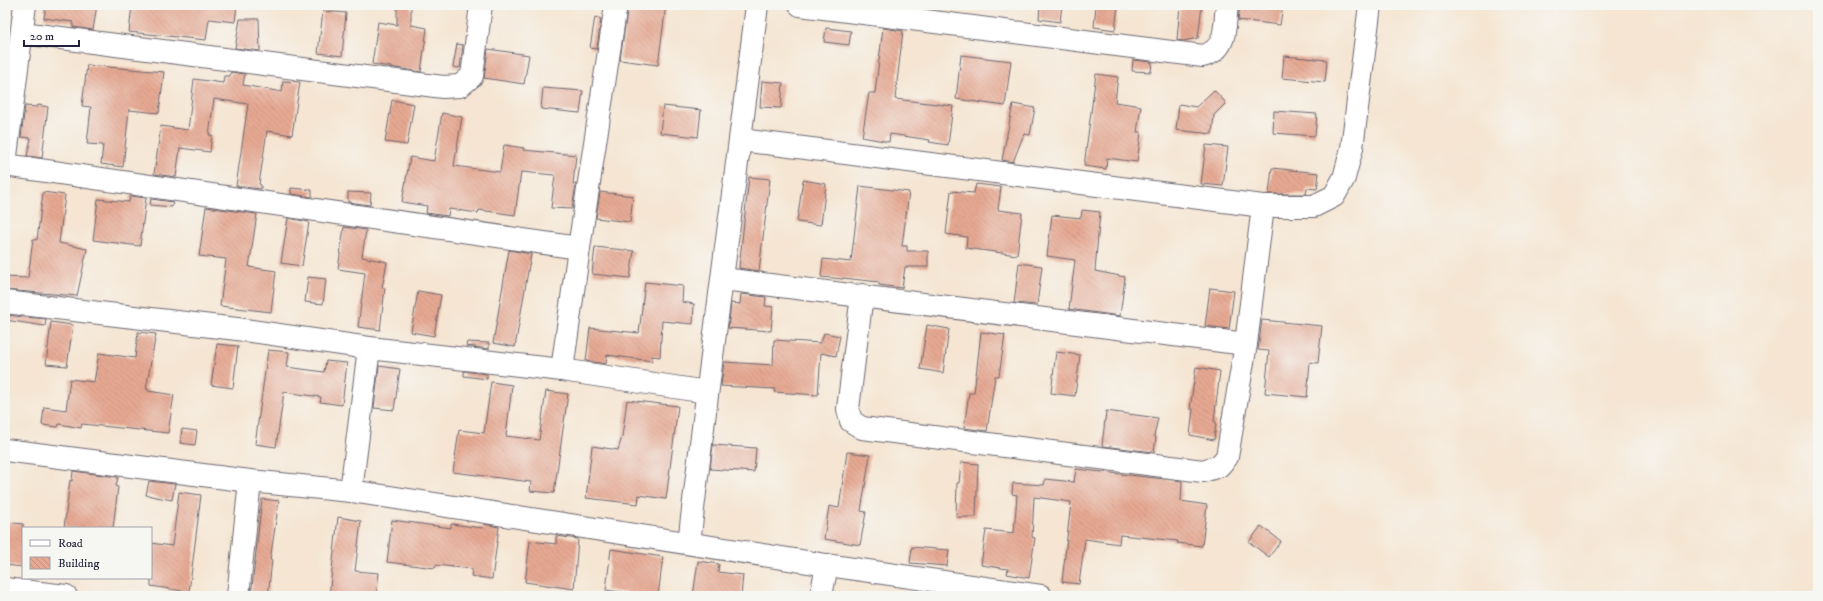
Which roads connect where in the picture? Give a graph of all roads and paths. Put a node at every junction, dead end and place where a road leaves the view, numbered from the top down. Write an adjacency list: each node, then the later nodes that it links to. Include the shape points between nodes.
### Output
1 (25, 5): 9 (street)
2 (481, 5): 9 (street, via 472,76 460,86 443,87)
3 (616, 5): 13 (street)
4 (757, 5): 10 (street)
5 (800, 5): 8 (street)
6 (1228, 5): 8 (street, via 1221,45 1214,53 1203,56)
7 (1370, 5): 12 (street, via 1352,148 1344,178 1334,196 1314,206)
8 (896, 11)
9 (22, 33): 11 (street)
10 (741, 140): 12 (street); 14 (street)
11 (5, 164): 13 (street)
12 (1263, 206): 17 (street)
13 (579, 248): 19 (street)
14 (723, 279): 15 (street); 20 (street)
15 (862, 295): 17 (street); 17 (street, via 848,409 851,422 862,428 1203,471 1219,466 1227,457)
16 (5, 302): 18 (street, via 237,329)
17 (1246, 344)
18 (369, 348): 19 (street); 23 (street)
19 (562, 370): 20 (street)
20 (707, 392): 24 (street)
21 (5, 450): 22 (street)
22 (250, 481): 23 (street); 28 (street)
23 (351, 491): 24 (street)
24 (689, 543): 25 (street)
25 (827, 565): 29 (street); 30 (street)
26 (5, 589): 27 (street)
27 (66, 596)
28 (238, 596)
29 (821, 596)
30 (1041, 596)

